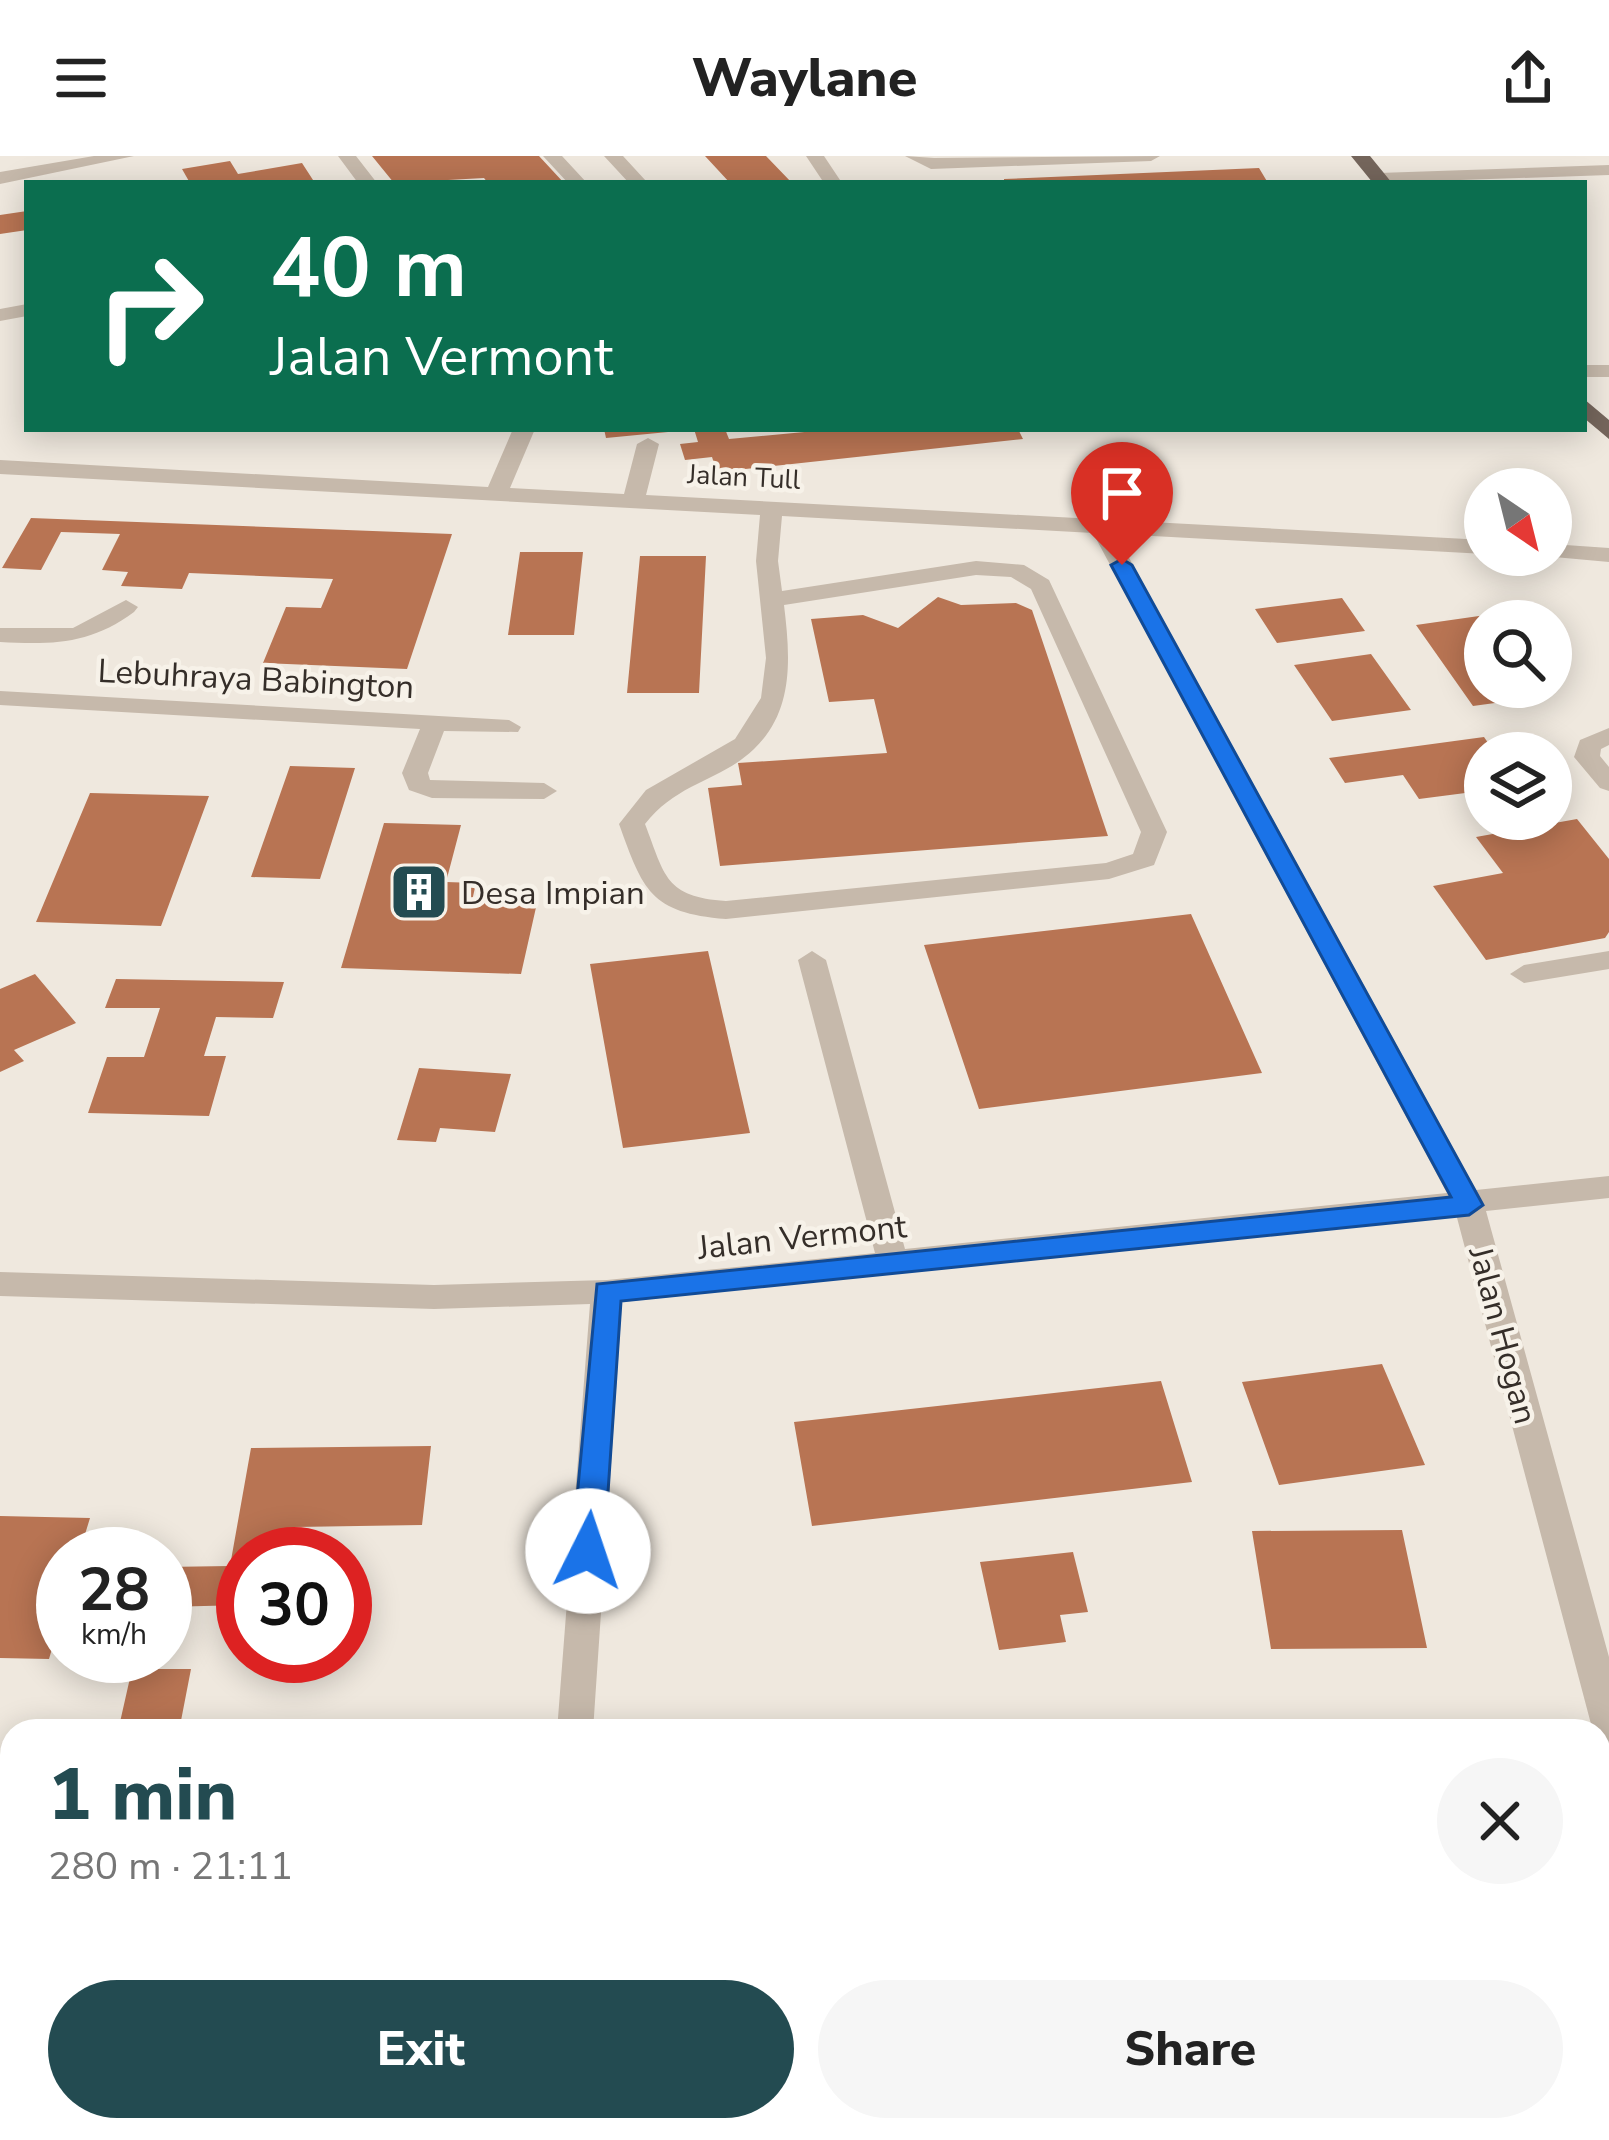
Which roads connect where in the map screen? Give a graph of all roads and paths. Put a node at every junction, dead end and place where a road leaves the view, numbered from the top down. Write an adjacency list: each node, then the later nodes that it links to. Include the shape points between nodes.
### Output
1 (124, 156): 9 (street)
2 (347, 156): 10 (street)
3 (552, 156): 11 (street)
4 (613, 156): 12 (street)
5 (914, 156): 6 (street, via 931,164)
6 (1151, 156)
7 (1360, 156): 13 (main road)
8 (1609, 170): 14 (street)
9 (0, 178)
10 (366, 180)
11 (575, 180)
12 (631, 180)
13 (1380, 180)
14 (1402, 180)
15 (1587, 408): 17 (main road)
16 (523, 432): 20 (street)
17 (1609, 433)
18 (648, 444): 21 (street)
19 (0, 466): 20 (street, Jalan Tull)
20 (496, 494): 21 (street, Jalan Tull)
21 (633, 501): 22 (street, Jalan Tull)
22 (772, 508): 23 (street, Jalan Tull); 27 (street)
23 (1100, 525): 24 (street, Jalan Tull); 40 (street, Jalan Hogan)
24 (1464, 547)
25 (1572, 552): 26 (street)
26 (1609, 555)
27 (772, 600): 27 (street, via 773,698 745,744 655,795 632,824 660,894 685,909 726,910 1109,871 1145,859 1154,832 1041,585 1016,570 976,568)
28 (126, 607): 29 (street, via 73,638)
29 (0, 635)
30 (0, 698): 31 (street, Lebuhraya Babington)
31 (436, 720): 32 (street, Lebuhraya Babington); 35 (street, via 415,773 418,785)
32 (509, 727)
33 (1609, 736): 34 (street, via 1588,745 1587,757)
34 (1609, 783)
35 (544, 791)
36 (812, 960): 41 (street)
37 (1609, 960): 38 (street)
38 (1524, 974)
39 (1609, 1187): 40 (street, Jalan Vermont)
40 (1469, 1205): 41 (street, Jalan Vermont); 45 (street, Jalan Hogan)
41 (893, 1263): 43 (street, Jalan Vermont)
42 (0, 1284): 43 (street, Jalan Vermont, via 434,1297)
43 (607, 1292): 44 (street)
44 (576, 1719)
45 (1608, 1719)

